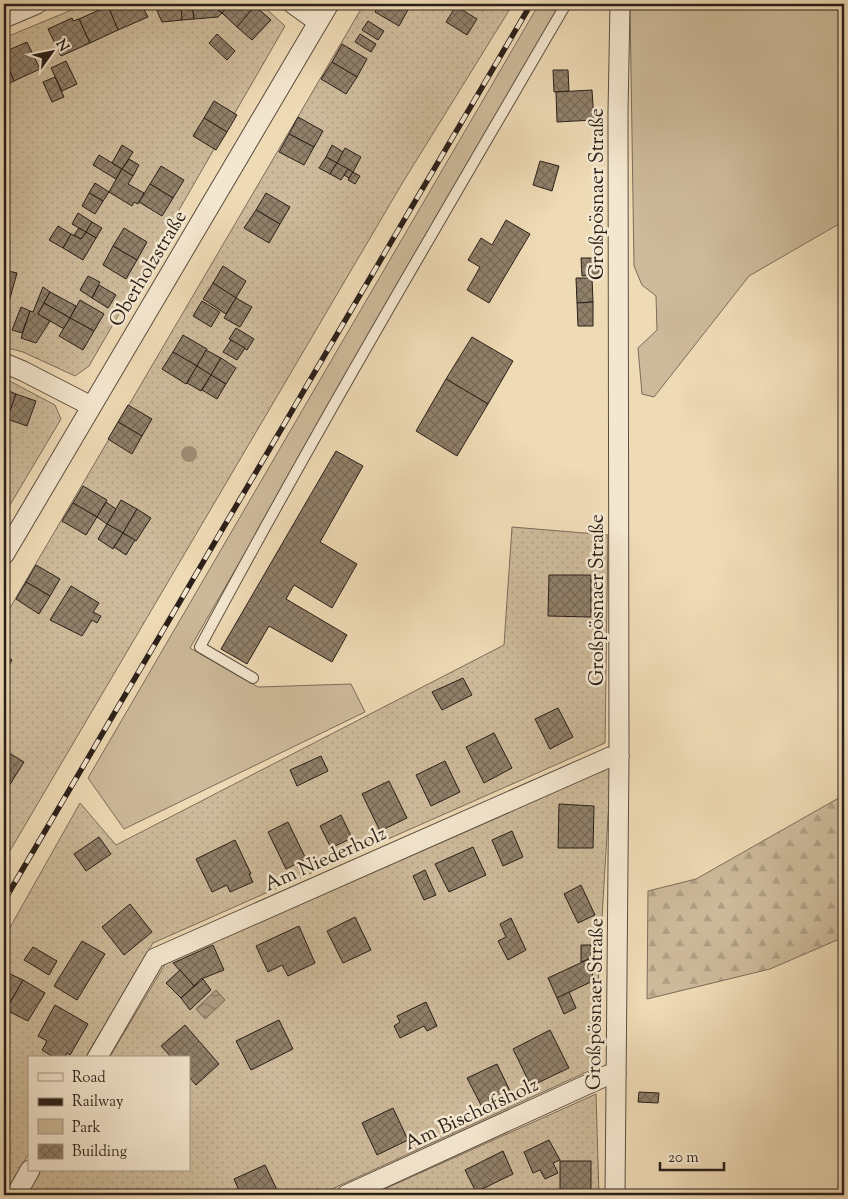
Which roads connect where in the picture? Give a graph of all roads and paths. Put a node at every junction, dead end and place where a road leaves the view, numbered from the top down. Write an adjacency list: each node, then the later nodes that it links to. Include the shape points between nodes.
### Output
1 (37, 4): 6 (street)
2 (293, 4): 7 (street)
3 (329, 4): 7 (street, Oberholzstraße)
4 (566, 4): 11 (lane, via 200,647)
5 (620, 4): 12 (street, Großpösnaer Straße)
6 (4, 18)
7 (318, 22): 9 (street, Oberholzstraße)
8 (4, 363): 9 (street)
9 (91, 406): 10 (street, Oberholzstraße)
10 (4, 554)
11 (253, 678)
12 (619, 756): 13 (street, Am Niederholz, via 610,757 155,958); 14 (street, Großpösnaer Straße)
13 (97, 1056)
14 (616, 1074): 17 (street, Am Bischofsholz); 18 (street, Großpösnaer Straße)
15 (29, 1172): 16 (street)
16 (16, 1195)
17 (346, 1195)
18 (615, 1195)

